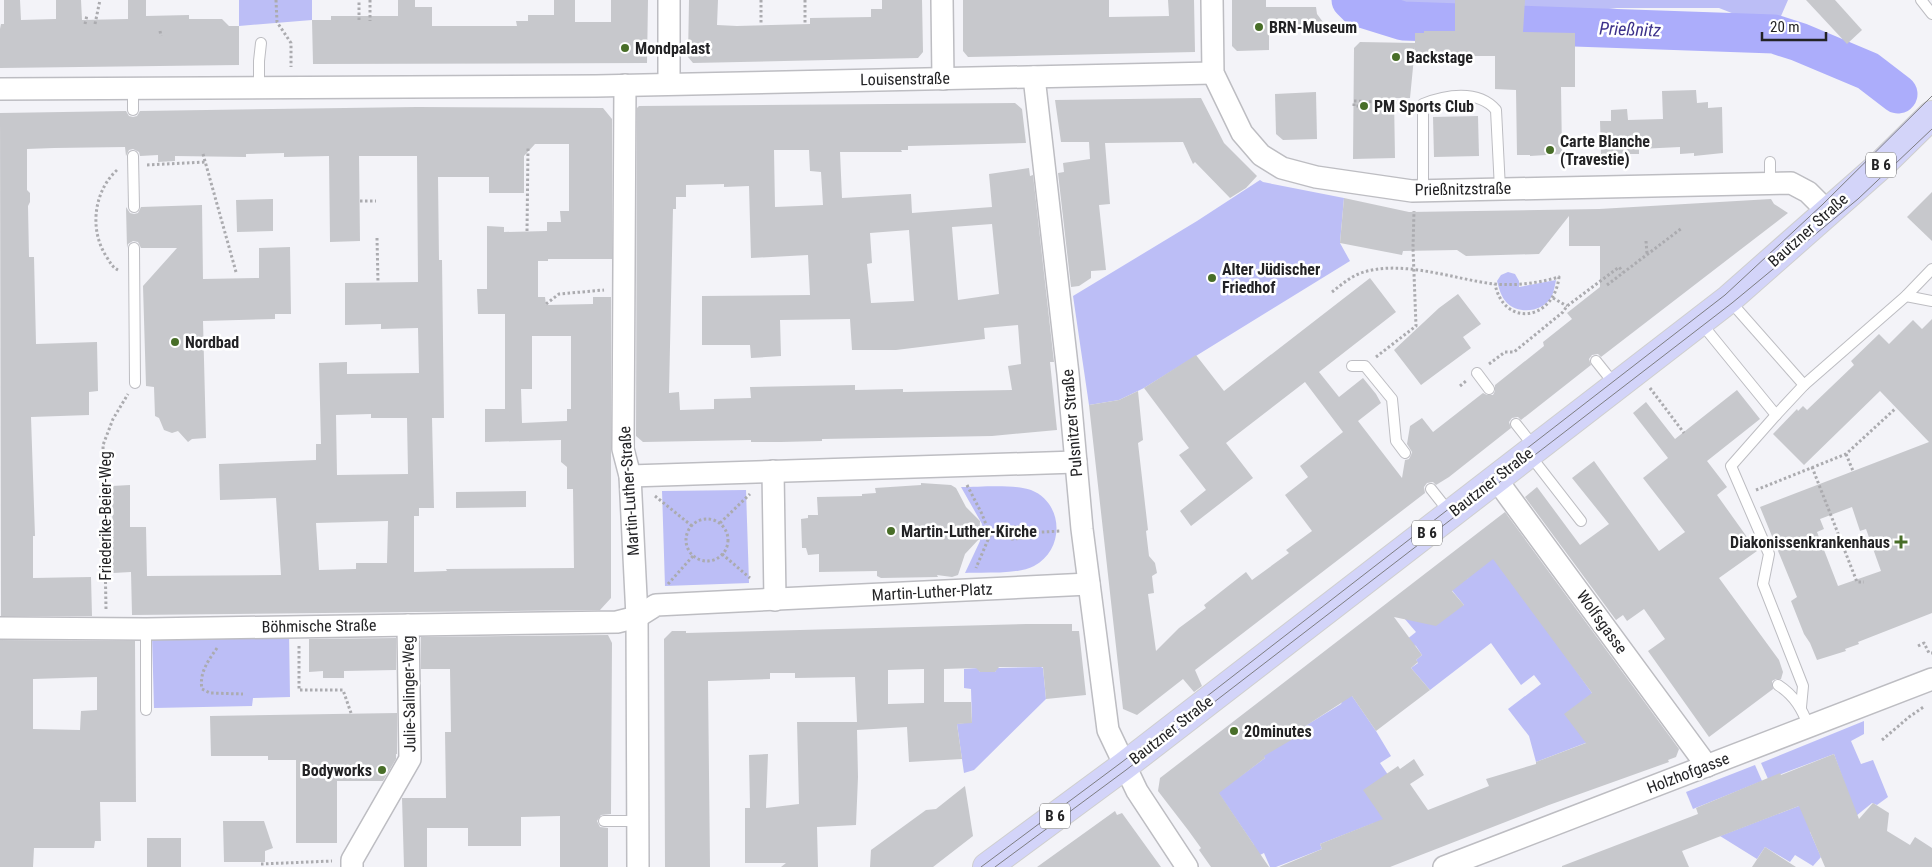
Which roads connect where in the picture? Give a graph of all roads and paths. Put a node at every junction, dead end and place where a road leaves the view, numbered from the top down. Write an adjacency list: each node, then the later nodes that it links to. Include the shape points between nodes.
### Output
1 (100, 0): 16 (path)
2 (276, 0): 28 (path, via 277,22 291,43)
3 (359, 0): 13 (path)
4 (370, 0): 14 (path)
5 (669, 0): 25 (street)
6 (761, 0): 18 (path)
7 (805, 0): 17 (path)
8 (942, 0): 24 (street)
9 (1212, 0): 22 (street, Prießnitzstraße)
10 (1921, 0): 11 (lane)
11 (1932, 14)
12 (87, 15): 15 (path)
13 (359, 20)
14 (370, 21)
15 (86, 24)
16 (95, 24)
17 (805, 24)
18 (762, 25)
19 (160, 31): 20 (path)
20 (161, 36)
21 (261, 44): 27 (lane)
22 (1214, 73): 23 (street, Louisenstraße); 39 (street, Prießnitzstraße, via 1242,134 1261,155 1282,168 1316,177)
23 (1034, 77): 24 (street, Louisenstraße); 83 (street, Pulsnitzer Straße)
24 (943, 79): 25 (street, Louisenstraße)
25 (669, 83): 26 (street, Louisenstraße)
26 (625, 85): 28 (street, Louisenstraße); 58 (street, Martin-Luther-Straße)
27 (259, 88): 28 (street, Louisenstraße); 29 (street, Louisenstraße, via 133,99)
28 (291, 88)
29 (0, 89)
30 (1423, 104): 31 (path, via 1354,101 1354,106); 38 (lane, via 1438,98 1468,96 1484,100 1496,110); 39 (lane)
31 (1364, 106)
32 (1932, 115): 43 (main road, Bautzner Straße / B 6)
33 (528, 148): 45 (path)
34 (204, 154): 36 (path)
35 (133, 161): 36 (path); 42 (lane)
36 (206, 162): 52 (path)
37 (107, 183): 54 (path, via 97,204 95,225 103,251 113,267)
38 (1500, 189): 39 (street, Prießnitzstraße); 43 (street, Prießnitzstraße, via 1770,173 1808,192)
39 (1419, 190): 51 (path)
40 (360, 201): 41 (path)
41 (376, 201)
42 (134, 207)
43 (1828, 212): 62 (main road, Bautzner Straße / B 6)
44 (1682, 228): 49 (path)
45 (527, 231)
46 (377, 238): 55 (path)
47 (1646, 241): 49 (path)
48 (134, 248): 54 (lane)
49 (1647, 255): 53 (path)
50 (1932, 269): 60 (lane)
51 (1414, 270): 56 (path); 59 (path, via 1361,273); 67 (path, via 1416,326)
52 (236, 272)
53 (1623, 272): 57 (path); 65 (path, via 1619,267)
54 (134, 280): 72 (lane)
55 (378, 282)
56 (1495, 284): 61 (path, via 1504,304 1516,313 1530,314 1543,309); 61 (path, via 1522,285 1559,277)
57 (1608, 285)
58 (625, 288): 64 (path, via 559,294); 87 (street, Martin-Luther-Straße, via 623,449)
59 (1332, 292)
60 (1906, 296): 63 (lane); 74 (lane)
61 (1553, 298): 65 (path)
62 (1729, 299): 66 (main road, Bautzner Straße / B 6); 74 (lane)
63 (1932, 301)
64 (546, 304)
65 (1566, 306): 70 (path, via 1563,312 1514,352 1504,352)
66 (1700, 321): 71 (main road, Bautzner Straße / B 6); 77 (lane)
67 (1377, 357)
68 (1596, 361): 71 (lane)
69 (1352, 366): 81 (lane, via 1365,366 1392,400 1396,441)
70 (1477, 373): 73 (path); 75 (lane)
71 (1626, 379): 79 (path); 80 (main road, Bautzner Straße / B 6)
72 (135, 383): 106 (path, Friederike-Beier-Weg, via 113,419 103,445)
73 (1460, 386)
74 (1804, 386): 77 (lane)
75 (1489, 389)
76 (1896, 408): 82 (path)
77 (1776, 415): 91 (lane, via 1731,466)
78 (1516, 424): 80 (lane)
79 (1684, 433)
80 (1532, 451): 88 (main road, Bautzner Straße / B 6); 94 (lane)
81 (1404, 453)
82 (1846, 454): 84 (path); 86 (path)
83 (1076, 462): 85 (street); 104 (street, Pulsnitzer Straße)
84 (1812, 467): 91 (path); 103 (path, via 1857,582)
85 (773, 471): 87 (street); 95 (path); 105 (street)
86 (1853, 471)
87 (630, 476): 107 (street, Martin-Luther-Straße)
88 (1496, 478): 93 (main road, Bautzner Straße / B 6); 125 (street, Wolfsgasse)
89 (1431, 488): 93 (lane)
90 (648, 491): 96 (path)
91 (1744, 494): 119 (lane, via 1769,554 1763,584 1803,686)
92 (982, 514): 100 (path)
93 (1450, 514): 124 (main road, Bautzner Straße / B 6)
94 (1580, 521)
95 (720, 523): 96 (path, via 703,520); 101 (path, via 728,538)
96 (692, 526): 101 (path, via 686,541 693,556 708,561)
97 (1048, 532): 98 (path)
98 (1025, 533): 99 (path, via 1025,538 1012,539); 99 (path, via 1025,526 1011,527)
99 (1012, 534): 100 (path)
100 (990, 535): 102 (path)
101 (722, 554): 105 (path)
102 (982, 556)
103 (1864, 582)
104 (1089, 584): 105 (street, Martin-Luther-Platz); 124 (street, Pulsnitzer Straße, via 1108,730)
105 (775, 600): 107 (street, Martin-Luther-Platz, via 656,605)
106 (106, 612)
107 (637, 617): 109 (street, Böhmische Straße, via 616,622 564,624); 127 (street, Martin-Luther-Straße)
108 (299, 625): 109 (street, Böhmische Straße); 110 (street, Böhmische Straße); 121 (path, via 299,690 343,690)
109 (408, 625): 129 (street, Julie-Salinger-Weg, via 410,759)
110 (234, 626): 112 (street, Böhmische Straße); 117 (path, via 204,666 200,682 202,689 210,693)
111 (0, 628): 112 (street, Böhmische Straße)
112 (146, 629): 120 (lane)
113 (1918, 646): 114 (path, via 1924,643 1929,654)
114 (1932, 653)
115 (1932, 679): 122 (street, Holzhofgasse)
116 (1778, 685): 119 (lane, via 1789,692)
117 (243, 694)
118 (1932, 702): 123 (path)
119 (1801, 707): 122 (lane)
120 (146, 710)
121 (351, 714)
122 (1809, 727): 125 (street, Holzhofgasse)
123 (1882, 740)
124 (1124, 766): 131 (main road, Bautzner Straße / B 6); 132 (street, Pulsnitzer Straße)
125 (1707, 766): 133 (street, Holzhofgasse)
126 (604, 821): 127 (lane)
127 (638, 821): 130 (street, Martin-Luther-Straße)
128 (260, 864): 129 (path)
129 (352, 864)
130 (638, 867)
131 (987, 867)
132 (1187, 867)
133 (1444, 867)

